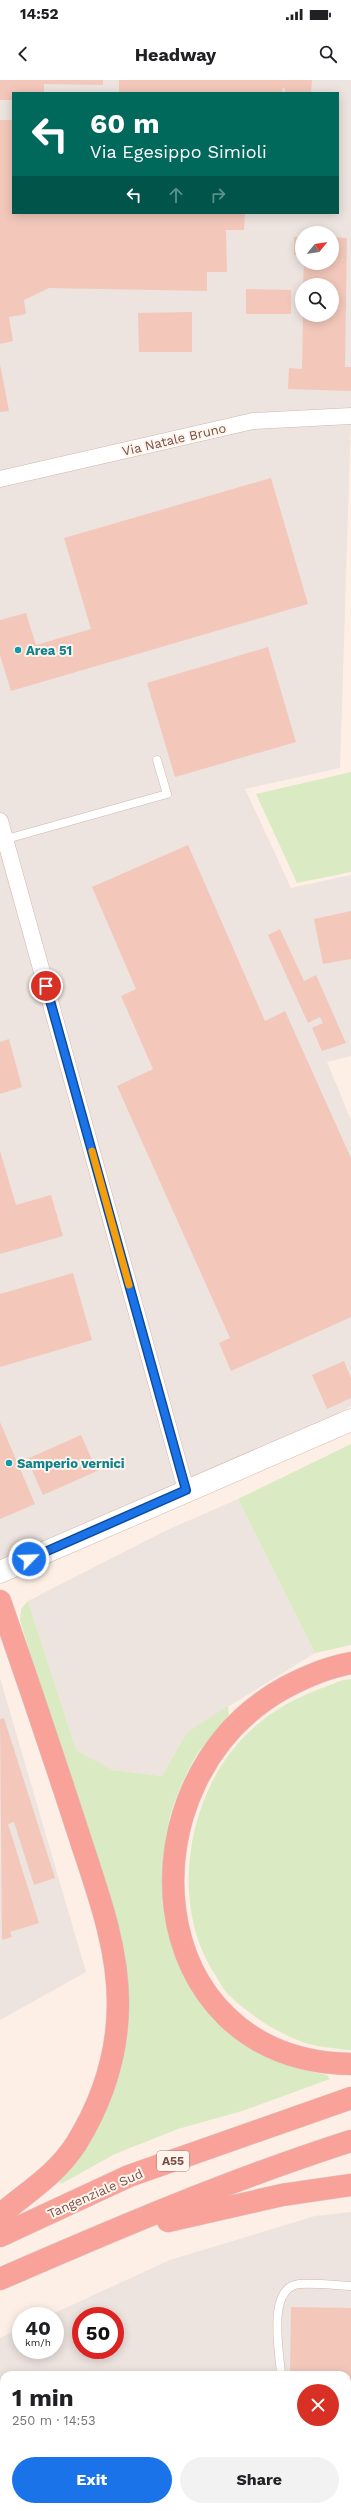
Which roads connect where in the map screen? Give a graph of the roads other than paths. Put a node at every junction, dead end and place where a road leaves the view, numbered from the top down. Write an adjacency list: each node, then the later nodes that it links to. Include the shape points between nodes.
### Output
1 (351, 416): 2 (street, Via Natale Bruno, via 253,421)
2 (0, 479)
3 (157, 760): 5 (lane, via 167,794)
4 (0, 821): 5 (street)
5 (3, 840): 7 (street)
6 (351, 1420): 7 (main road)
7 (186, 1490): 8 (main road)
8 (0, 1572)
9 (0, 1602): 15 (highway, via 100,1900 116,1972 118,2004 111,2063 103,2091 91,2118 58,2168)
10 (351, 1663): 11 (highway, via 309,1675 274,1694 247,1714 222,1739 202,1767 187,1799 177,1834 172,1873 173,1910 182,1943 196,1974 214,2003 236,2025 265,2044 297,2058 323,2064)
11 (351, 2064)
12 (351, 2098): 16 (highway, Tangenziale Sud / A55, via 129,2176)
13 (351, 2141): 17 (highway, via 304,2156)
14 (351, 2185): 17 (highway, via 282,2195)
15 (0, 2215)
16 (0, 2236)
17 (97, 2237): 18 (highway)
18 (0, 2279)
19 (351, 2286): 20 (lane, via 297,2284 287,2290 279,2300 277,2319)
20 (281, 2371)

